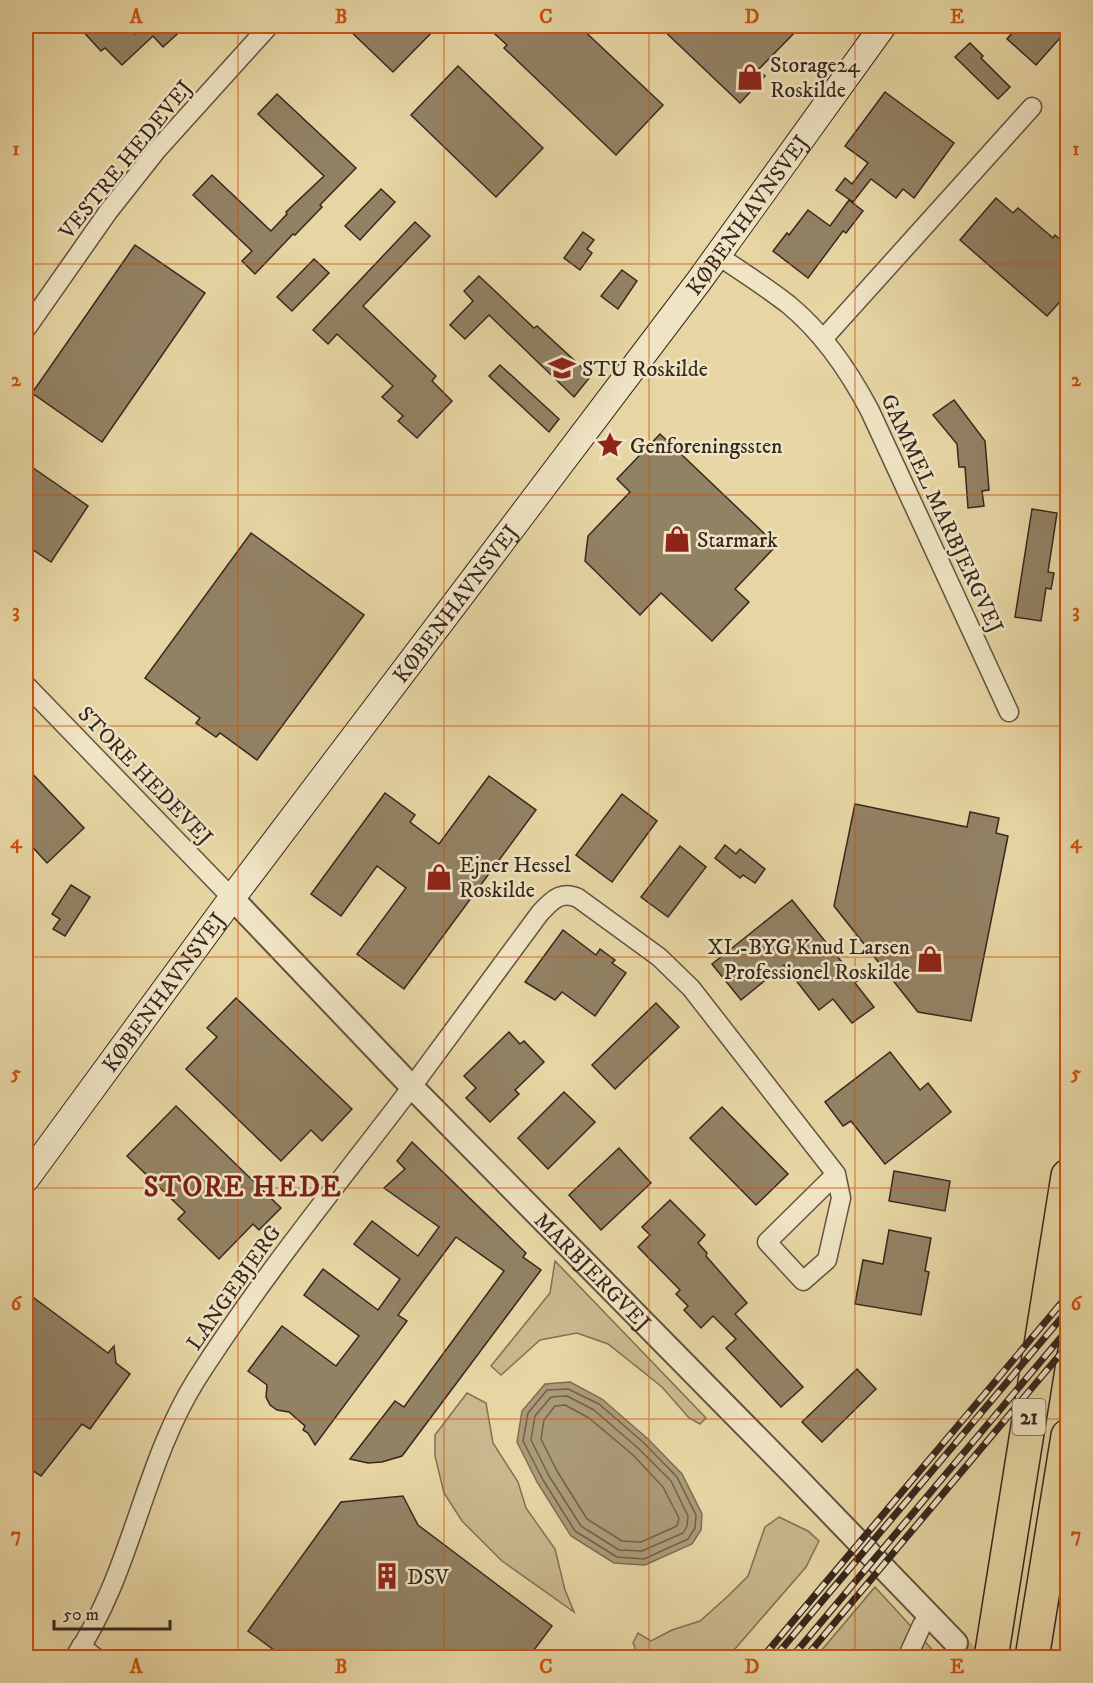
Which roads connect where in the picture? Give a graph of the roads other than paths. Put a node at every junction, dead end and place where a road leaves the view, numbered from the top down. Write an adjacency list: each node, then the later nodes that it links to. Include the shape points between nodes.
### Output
1 (269, 26): 5 (street, VESTRE HEDEVEJ, via 157,150)
2 (883, 26): 4 (main road, KØBENHAVNSVEJ)
3 (1032, 107): 6 (street)
4 (717, 255): 6 (street, GAMMEL MARBJERGVEJ, via 790,306); 9 (main road, KØBENHAVNSVEJ)
5 (26, 329)
6 (823, 339): 8 (street, GAMMEL MARBJERGVEJ, via 870,411)
7 (26, 685): 9 (street, STORE HEDEVEJ)
8 (1009, 712)
9 (232, 898): 10 (street, MARBJERGVEJ); 13 (main road, KØBENHAVNSVEJ)
10 (412, 1087): 11 (street, LANGEBJERG, via 549,903 564,895 578,898 666,964 691,988); 15 (street, MARBJERGVEJ); 17 (street, LANGEBJERG, via 330,1191 195,1382 168,1433 106,1598)
11 (836, 1174): 11 (street, via 841,1198 827,1260 803,1281 767,1242)
12 (1068, 1176): 20 (highway, 21)
13 (26, 1179)
14 (1068, 1436): 21 (highway, 21)
15 (931, 1617): 16 (street, MARBJERGVEJ); 19 (street, via 922,1625)
16 (956, 1643)
17 (77, 1652): 18 (street, LANGEBJERG)
18 (96, 1658)
19 (907, 1658)
20 (991, 1658)
21 (1032, 1658)

